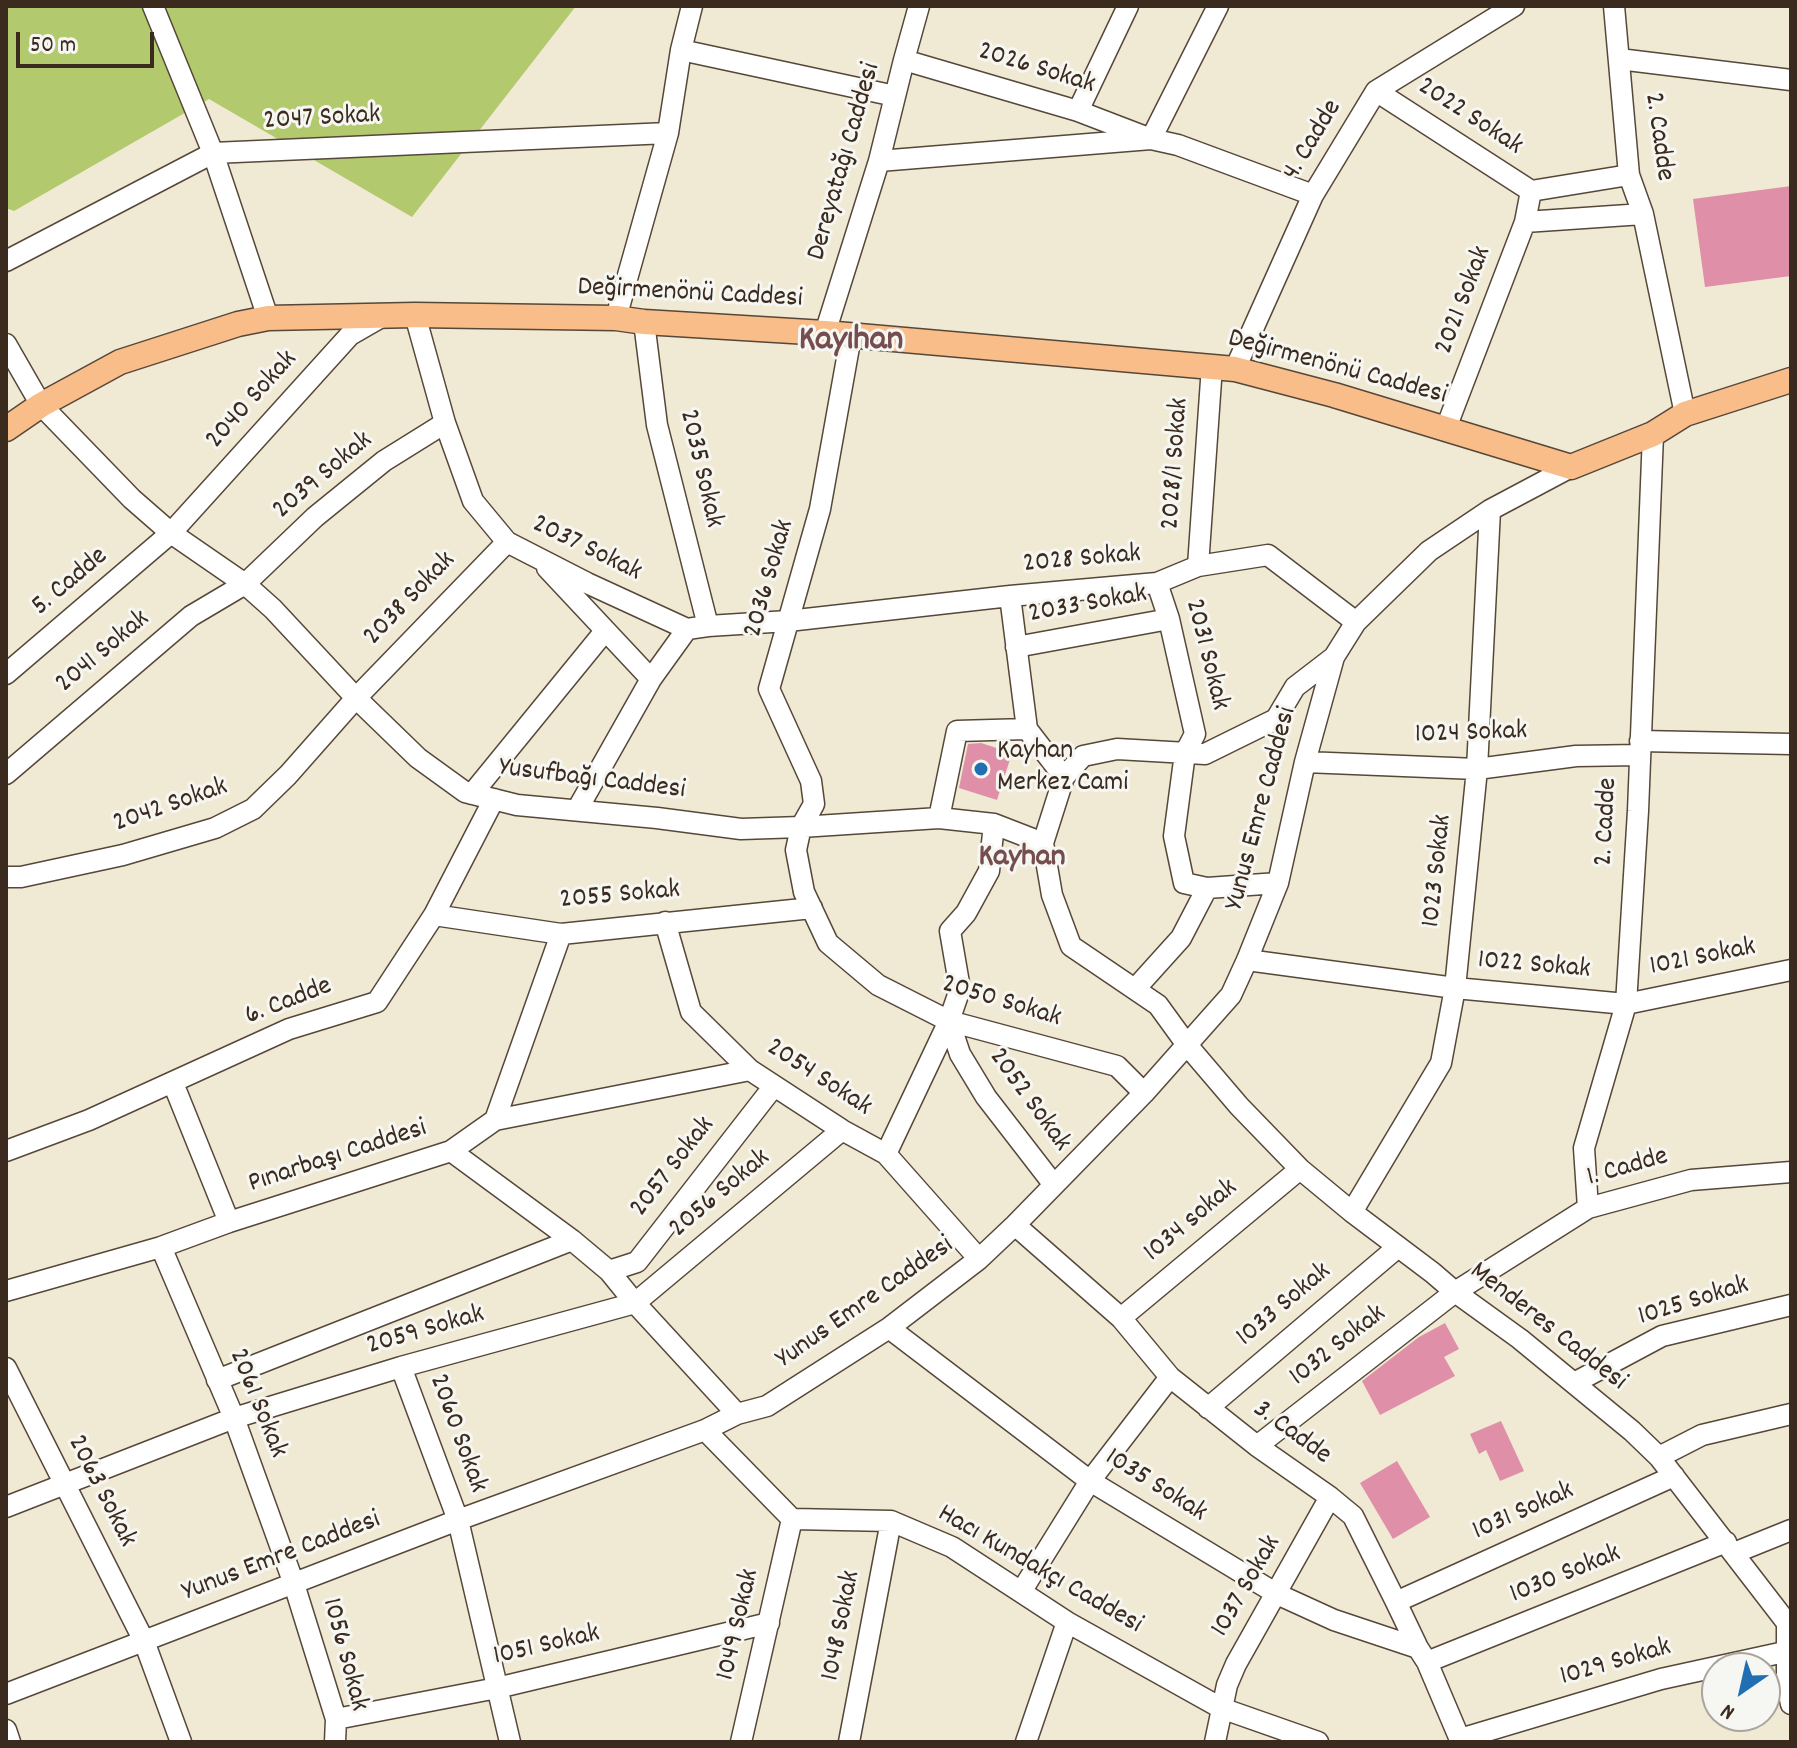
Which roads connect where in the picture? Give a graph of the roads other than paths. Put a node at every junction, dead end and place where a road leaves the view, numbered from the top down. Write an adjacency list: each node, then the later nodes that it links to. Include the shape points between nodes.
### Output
1 (153, 6): 17 (street)
2 (692, 6): 8 (street)
3 (919, 6): 10 (street, Dereyatağı Caddesi)
4 (1128, 6): 14 (street)
5 (1218, 6): 16 (street)
6 (1514, 6): 12 (street, 4. Cadde)
7 (1614, 6): 9 (street, 2. Cadde)
8 (681, 50): 13 (street); 15 (street)
9 (1619, 59): 11 (street); 19 (street, 2. Cadde)
10 (904, 60): 13 (street, Dereyatağı Caddesi); 14 (street, 2026 Sokak)
11 (1791, 80)
12 (1376, 91): 20 (street, 2022 Sokak); 21 (street, 4. Cadde)
13 (895, 96): 18 (street, Dereyatağı Caddesi)
14 (1078, 111): 16 (street, 2026 Sokak)
15 (668, 133): 17 (street, 2047 Sokak); 28 (street)
16 (1151, 139): 18 (street); 21 (street)
17 (213, 153): 24 (street, 2047 Sokak); 27 (street)
18 (879, 161): 30 (street, Dereyatağı Caddesi)
19 (1629, 175): 20 (street); 22 (street, 2. Cadde)
20 (1531, 191): 23 (street, 2021 Sokak)
21 (1313, 195): 33 (street, 4. Cadde)
22 (1643, 214): 23 (street); 36 (street, 2. Cadde)
23 (1525, 222): 38 (street, 2021 Sokak)
24 (6, 261)
25 (415, 315): 26 (main road, Değirmenönü Caddesi); 28 (main road, Değirmenönü Caddesi); 37 (street, 2037 Sokak)
26 (383, 316): 27 (main road, Değirmenönü Caddesi); 43 (street, 2040 Sokak, via 350,335)
27 (268, 318): 35 (main road, Değirmenönü Caddesi, via 120,362)
28 (616, 318): 29 (main road, Değirmenönü Caddesi)
29 (644, 322): 30 (main road, Değirmenönü Caddesi); 53 (street, 2035 Sokak, via 657,425)
30 (825, 333): 31 (main road, Değirmenönü Caddesi)
31 (851, 336): 33 (main road, Değirmenönü Caddesi); 51 (street, 2036 Sokak, via 820,509)
32 (6, 344): 35 (street, Yusufbağı Caddesi)
33 (1224, 368): 38 (main road, Değirmenönü Caddesi); 46 (street, 2028/1 Sokak)
34 (1791, 380): 36 (main road)
35 (41, 405): 39 (main road, Değirmenönü Caddesi); 43 (street, Yusufbağı Caddesi)
36 (1685, 414): 40 (main road)
37 (445, 423): 44 (street, 2037 Sokak, via 473,501); 48 (street, 2039 Sokak, via 384,461)
38 (1446, 428): 41 (main road, Değirmenönü Caddesi)
39 (6, 429)
40 (1653, 434): 41 (main road); 63 (street, 2. Cadde)
41 (1571, 467): 42 (street, Yunus Emre Caddesi)
42 (1490, 510): 52 (street, Yunus Emre Caddesi, via 1429,551); 66 (street, 1023 Sokak)
43 (171, 533): 48 (street, Yusufbağı Caddesi); 58 (street, 5. Cadde)
44 (507, 542): 45 (street, 2037 Sokak); 60 (street, 2038 Sokak)
45 (539, 560): 54 (street, 2037 Sokak); 55 (street)
46 (1198, 566): 47 (street, 2028 Sokak); 52 (street, 2028 Sokak, via 1268,555)
47 (1157, 583): 49 (street, 2028 Sokak); 50 (street, 2031 Sokak)
48 (245, 584): 60 (street, Yusufbağı Caddesi); 67 (street, 2041 Sokak, via 191,616)
49 (1010, 596): 51 (street, 2028 Sokak); 56 (street)
50 (1169, 619): 56 (street, 2033 Sokak); 64 (street, 2031 Sokak, via 1195,734)
51 (788, 621): 53 (street); 74 (street, 2036 Sokak, via 769,689 811,781 814,804)
52 (1356, 622): 57 (street, Yunus Emre Caddesi)
53 (708, 626): 54 (street)
54 (687, 629): 59 (street)
55 (605, 631): 59 (street); 69 (street)
56 (1016, 647): 61 (street)
57 (1334, 657): 64 (street, via 1295,687 1276,719 1205,754); 65 (street, Yunus Emre Caddesi)
58 (6, 674)
59 (651, 679): 71 (street)
60 (356, 698): 69 (street, Yusufbağı Caddesi, via 418,758); 76 (street, 2042 Sokak, via 253,809 215,828 123,855)
61 (1027, 729): 68 (street); 72 (street, via 957,731)
62 (1791, 744): 63 (street, 1024 Sokak)
63 (1639, 748): 66 (street, 1024 Sokak); 87 (street, 2. Cadde)
64 (1185, 753): 68 (street, via 1117,749 1083,756); 78 (street, 2031 Sokak, via 1174,836 1184,883)
65 (1305, 762): 66 (street, 1024 Sokak); 77 (street, Yunus Emre Caddesi)
66 (1477, 769): 85 (street, 1023 Sokak)
67 (6, 774)
68 (1064, 777): 75 (street)
69 (472, 794): 70 (street, Yusufbağı Caddesi)
70 (494, 799): 71 (street, Yusufbağı Caddesi); 80 (street, 6. Cadde)
71 (577, 810): 74 (street, Yusufbağı Caddesi, via 741,829)
72 (939, 818): 73 (street, Yusufbağı Caddesi); 74 (street, Yusufbağı Caddesi)
73 (994, 824): 75 (street, Yusufbağı Caddesi); 88 (street, via 989,871 950,931 960,989)
74 (801, 827): 79 (street, 2050 Sokak, via 796,850)
75 (1043, 843): 86 (street, via 1052,895 1071,946)
76 (6, 877)
77 (1278, 883): 78 (street); 83 (street, Yunus Emre Caddesi)
78 (1207, 888): 86 (street, via 1181,938)
79 (812, 908): 81 (street, 2055 Sokak); 88 (street, 2050 Sokak, via 828,943 878,985)
80 (434, 915): 82 (street, 2055 Sokak); 91 (street, 6. Cadde, via 377,1002 289,1029)
81 (665, 922): 82 (street, 2055 Sokak); 90 (street, 2054 Sokak, via 691,1012)
82 (561, 934): 94 (street)
83 (1247, 960): 85 (street, 1022 Sokak); 89 (street, Yunus Emre Caddesi, via 1231,995)
84 (1791, 970): 87 (street, 1021 Sokak)
85 (1455, 988): 87 (street, 1022 Sokak); 103 (street, 1023 Sokak, via 1441,1063)
86 (1135, 989): 89 (street, via 1158,1005)
87 (1626, 1004): 102 (street, 2. Cadde, via 1584,1148)
88 (949, 1021): 93 (street, 2050 Sokak, via 1117,1066); 98 (street); 101 (street, 2052 Sokak, via 960,1054 986,1097)
89 (1187, 1045): 93 (street, Yunus Emre Caddesi); 99 (street, Menderes Caddesi)
90 (750, 1070): 92 (street, 2054 Sokak); 94 (street)
91 (173, 1083): 96 (street, 6. Cadde); 104 (street)
92 (774, 1086): 95 (street, 2054 Sokak); 110 (street, 2057 Sokak, via 637,1262)
93 (1144, 1093): 101 (street, Yunus Emre Caddesi)
94 (495, 1120): 97 (street)
95 (842, 1130): 98 (street, 2054 Sokak); 113 (street, 2056 Sokak)
96 (6, 1151)
97 (451, 1151): 104 (street, Pınarbaşı Caddesi); 106 (street, Pınarbaşı Caddesi)
98 (886, 1154): 109 (street, 2054 Sokak)
99 (1300, 1169): 103 (street, Menderes Caddesi); 115 (street, 1034 sokak)
100 (1791, 1172): 102 (street, 1. Cadde, via 1691,1180)
101 (1054, 1185): 105 (street, Yunus Emre Caddesi)
102 (1588, 1208): 112 (street, 1. Cadde)
103 (1352, 1212): 108 (street, Menderes Caddesi)
104 (229, 1222): 107 (street, Pınarbaşı Caddesi)
105 (1015, 1225): 109 (street, Yunus Emre Caddesi); 115 (street, 3. Cadde)
106 (572, 1240): 110 (street, Pınarbaşı Caddesi); 120 (street, 2059 Sokak)
107 (161, 1247): 111 (street, Pınarbaşı Caddesi); 120 (street, 2061 Sokak)
108 (1398, 1247): 112 (street, Menderes Caddesi); 122 (street, 1033 Sokak)
109 (979, 1259): 116 (street, Yunus Emre Caddesi)
110 (609, 1271): 113 (street, Pınarbaşı Caddesi)
111 (6, 1291)
112 (1455, 1292): 121 (street, Menderes Caddesi); 127 (street, 1032 Sokak)
113 (635, 1303): 117 (street, 2059 Sokak); 123 (street, Pınarbaşı Caddesi)
114 (1791, 1305): 121 (street, 1025 Sokak, via 1662,1336)
115 (1121, 1318): 119 (street, 3. Cadde)
116 (889, 1328): 123 (street, Yunus Emre Caddesi, via 767,1406); 130 (street, 1035 Sokak)
117 (401, 1367): 125 (street, 2059 Sokak); 135 (street, 2060 Sokak)
118 (6, 1368): 131 (street, 2063 Sokak)
119 (1170, 1377): 122 (street, 3. Cadde); 130 (street)
120 (217, 1380): 125 (street, 2061 Sokak)
121 (1574, 1383): 128 (street, Menderes Caddesi)
122 (1208, 1408): 127 (street, 3. Cadde)
123 (737, 1414): 126 (street, Yunus Emre Caddesi)
124 (1791, 1414): 128 (street, via 1702,1435)
125 (234, 1418): 131 (street, 2059 Sokak); 139 (street, 2061 Sokak)
126 (705, 1430): 134 (street); 135 (street, Yunus Emre Caddesi)
127 (1257, 1446): 132 (street, 3. Cadde)
128 (1659, 1457): 129 (street, Menderes Caddesi)
129 (1674, 1476): 138 (street, Menderes Caddesi); 142 (street, 1031 Sokak)
130 (1090, 1481): 140 (street); 141 (street, 1035 Sokak)
131 (65, 1485): 133 (street, 2059 Sokak); 146 (street, 2063 Sokak)
132 (1330, 1497): 141 (street, 1037 Sokak); 142 (street, 3. Cadde, via 1353,1516)
133 (6, 1507)
134 (792, 1519): 136 (street, Hacı Kundakçı Caddesi); 145 (street, 1049 Sokak)
135 (458, 1520): 139 (street, Yunus Emre Caddesi); 149 (street, 2060 Sokak)
136 (891, 1521): 140 (street, Hacı Kundakçı Caddesi, via 952,1547); 161 (street, 1048 Sokak)
137 (1791, 1530): 138 (street, 1030 Sokak)
138 (1730, 1547): 144 (street, Menderes Caddesi); 148 (street, 1030 Sokak)
139 (294, 1584): 146 (street, Yunus Emre Caddesi); 153 (street, 1056 Sokak)
140 (1021, 1592): 143 (street, Hacı Kundakçı Caddesi)
141 (1277, 1594): 148 (street, 1035 Sokak); 152 (street, 1037 Sokak, via 1236,1664)
142 (1396, 1602): 148 (street, 3. Cadde)
143 (1067, 1622): 152 (street, Hacı Kundakçı Caddesi); 162 (street)
144 (1789, 1622): 147 (street, Menderes Caddesi)
145 (769, 1623): 149 (street, 1051 Sokak); 160 (street, 1049 Sokak)
146 (144, 1641): 151 (street, Yunus Emre Caddesi); 157 (street, 2063 Sokak)
147 (1789, 1651): 150 (street, Menderes Caddesi); 155 (street, 1029 Sokak, via 1661,1679)
148 (1422, 1655): 155 (street, 3. Cadde)
149 (497, 1688): 153 (street, 1051 Sokak); 159 (street, 2060 Sokak)
150 (1790, 1690)
151 (6, 1694)
152 (1221, 1708): 163 (street, 1037 Sokak); 164 (street, Hacı Kundakçı Caddesi)
153 (336, 1719): 158 (street, 1056 Sokak)
154 (6, 1730): 156 (street)
155 (1461, 1740)
156 (10, 1742)
157 (181, 1742)
158 (335, 1742)
159 (510, 1742)
160 (741, 1742)
161 (849, 1742)
162 (1026, 1742)
163 (1215, 1742)
164 (1318, 1742)

